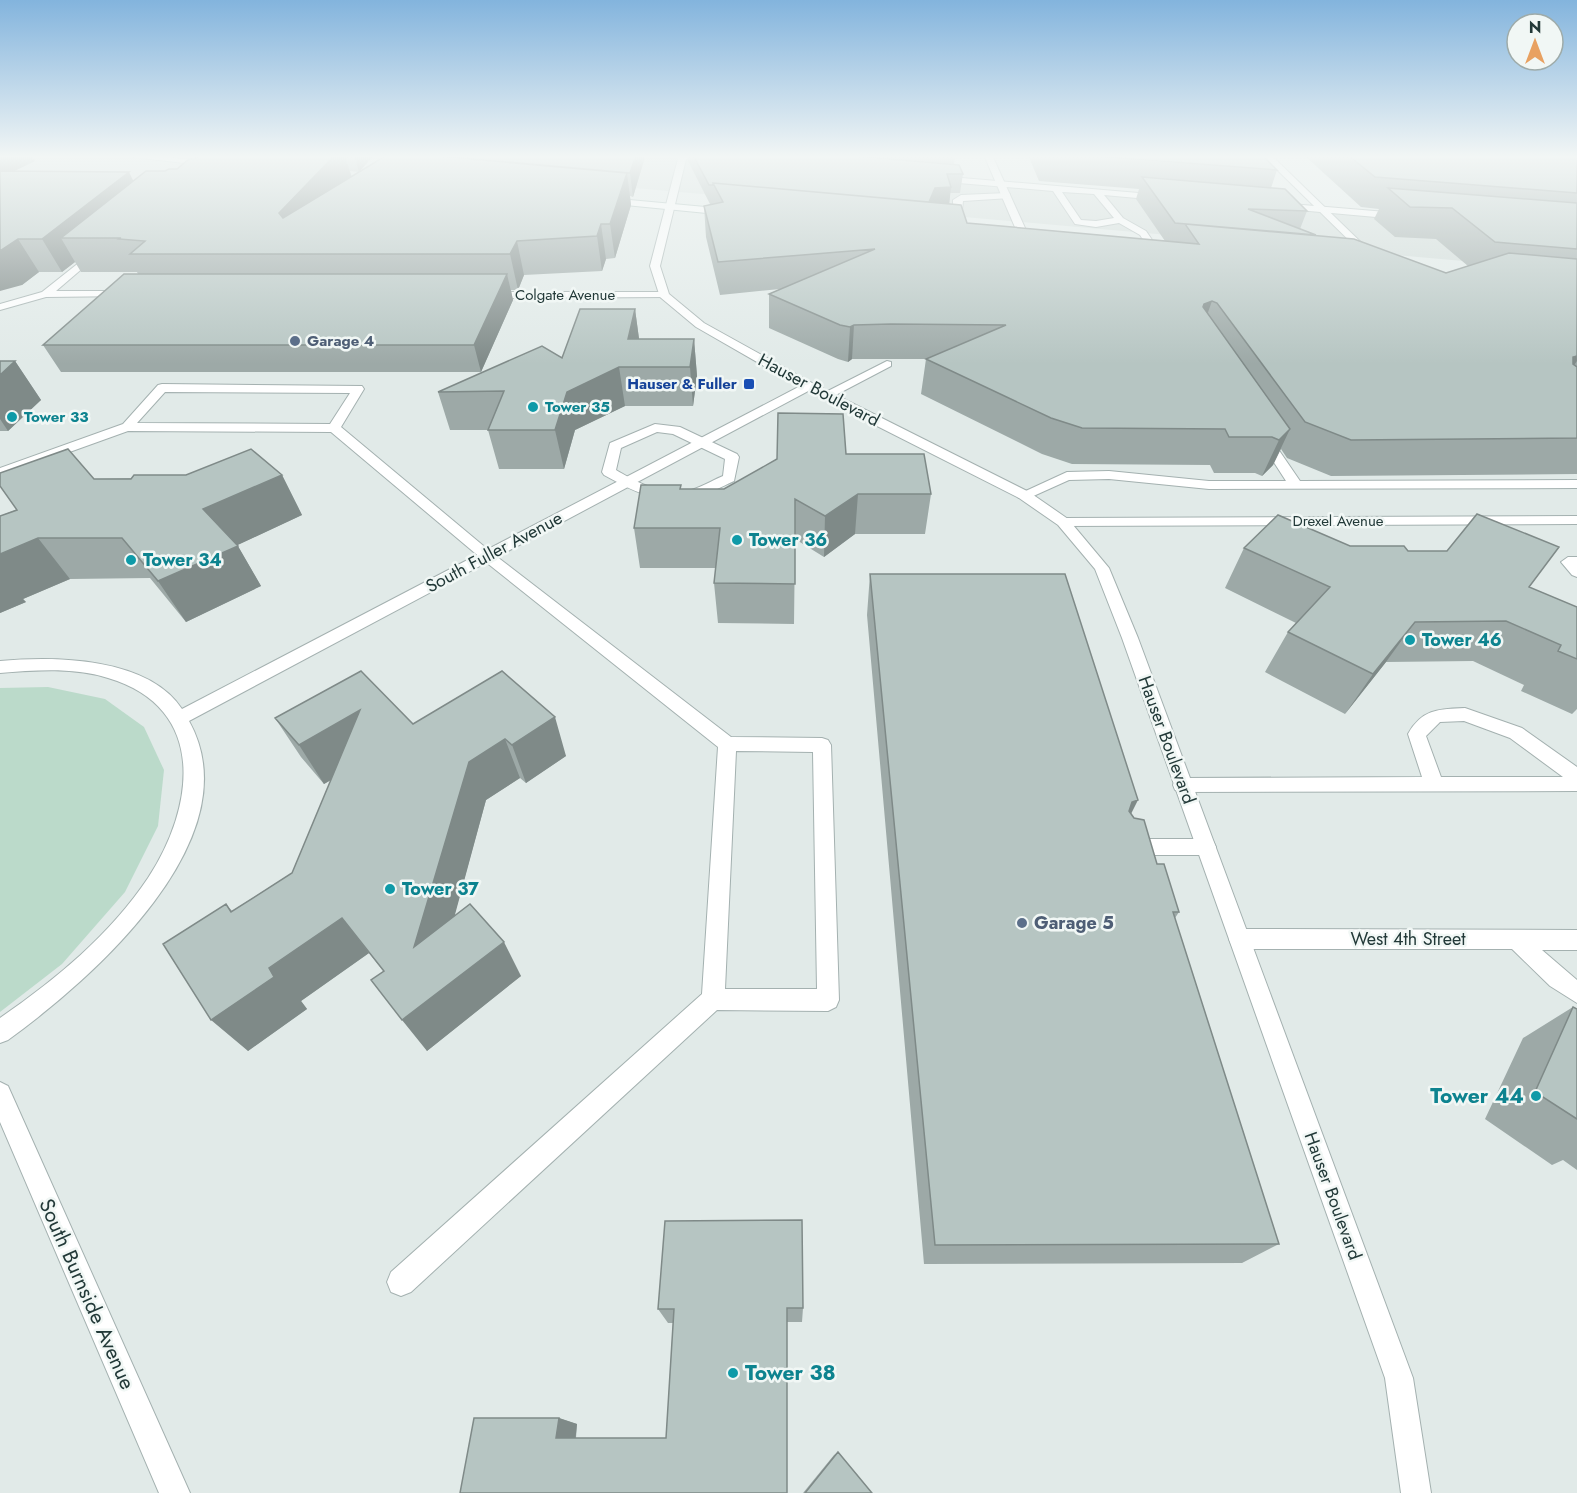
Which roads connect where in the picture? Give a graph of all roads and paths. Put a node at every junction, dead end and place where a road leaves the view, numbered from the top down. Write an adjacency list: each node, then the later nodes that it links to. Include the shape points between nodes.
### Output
1 (665, 225): 16 (street, via 655,266)
2 (1019, 225): 6 (street)
3 (1128, 225): 10 (street, via 1143,233)
4 (1338, 225): 12 (street)
5 (1014, 238): 6 (street)
6 (1025, 239): 7 (street)
7 (1037, 240)
8 (106, 243): 13 (street)
9 (1142, 249): 10 (street)
10 (1154, 250): 11 (street)
11 (1165, 251)
12 (1380, 265)
13 (46, 294): 14 (street); 17 (street)
14 (142, 294)
15 (475, 295): 16 (street, Colgate Avenue)
16 (664, 295): 19 (street, Hauser Boulevard, via 700,326)
17 (0, 307)
18 (887, 363): 20 (street)
19 (808, 386): 20 (street, Hauser Boulevard); 24 (street, South Fuller Avenue)
20 (826, 395): 29 (street, Hauser Boulevard)
21 (127, 427): 23 (street); 23 (street, via 162,388 358,389); 25 (street)
22 (1257, 427): 27 (street)
23 (334, 428): 32 (street)
24 (700, 443): 26 (street, South Fuller Avenue); 26 (street, via 676,430 655,428 615,446 609,471); 26 (street, via 732,457 729,478 688,496 656,494)
25 (0, 473)
26 (626, 482): 32 (street, South Fuller Avenue)
27 (1295, 484): 28 (street); 29 (street, via 1209,485 1109,474 1067,476)
28 (1577, 484)
29 (1023, 495): 31 (street, Hauser Boulevard)
30 (1577, 520): 31 (street, Drexel Avenue)
31 (1063, 522): 41 (street, Hauser Boulevard, via 1102,568)
32 (487, 556): 36 (street, South Fuller Avenue); 37 (street)
33 (1577, 562): 34 (street, via 1568,562)
34 (1577, 572)
35 (0, 667): 36 (street, via 58,664 118,674 165,700)
36 (180, 718): 49 (street, via 192,744 196,774 191,807 178,844 155,885 123,927 89,962)
37 (727, 744): 48 (street); 48 (street, via 822,745 828,1000)
38 (1577, 777): 39 (street, via 1516,733 1466,714 1435,716 1417,734)
39 (1429, 784): 40 (street); 41 (street)
40 (1577, 784)
41 (1182, 785): 43 (street, Hauser Boulevard)
42 (1122, 848): 43 (street)
43 (1206, 848): 44 (street, Hauser Boulevard)
44 (1240, 939): 45 (street, West 4th Street); 53 (street, Hauser Boulevard, via 1399,1378)
45 (1517, 940): 46 (street, West 4th Street); 47 (street)
46 (1577, 940)
47 (1577, 993)
48 (712, 999): 51 (street)
49 (0, 1032)
50 (0, 1094): 52 (street, South Burnside Avenue)
51 (401, 1282)
52 (175, 1493)
53 (1416, 1493)

